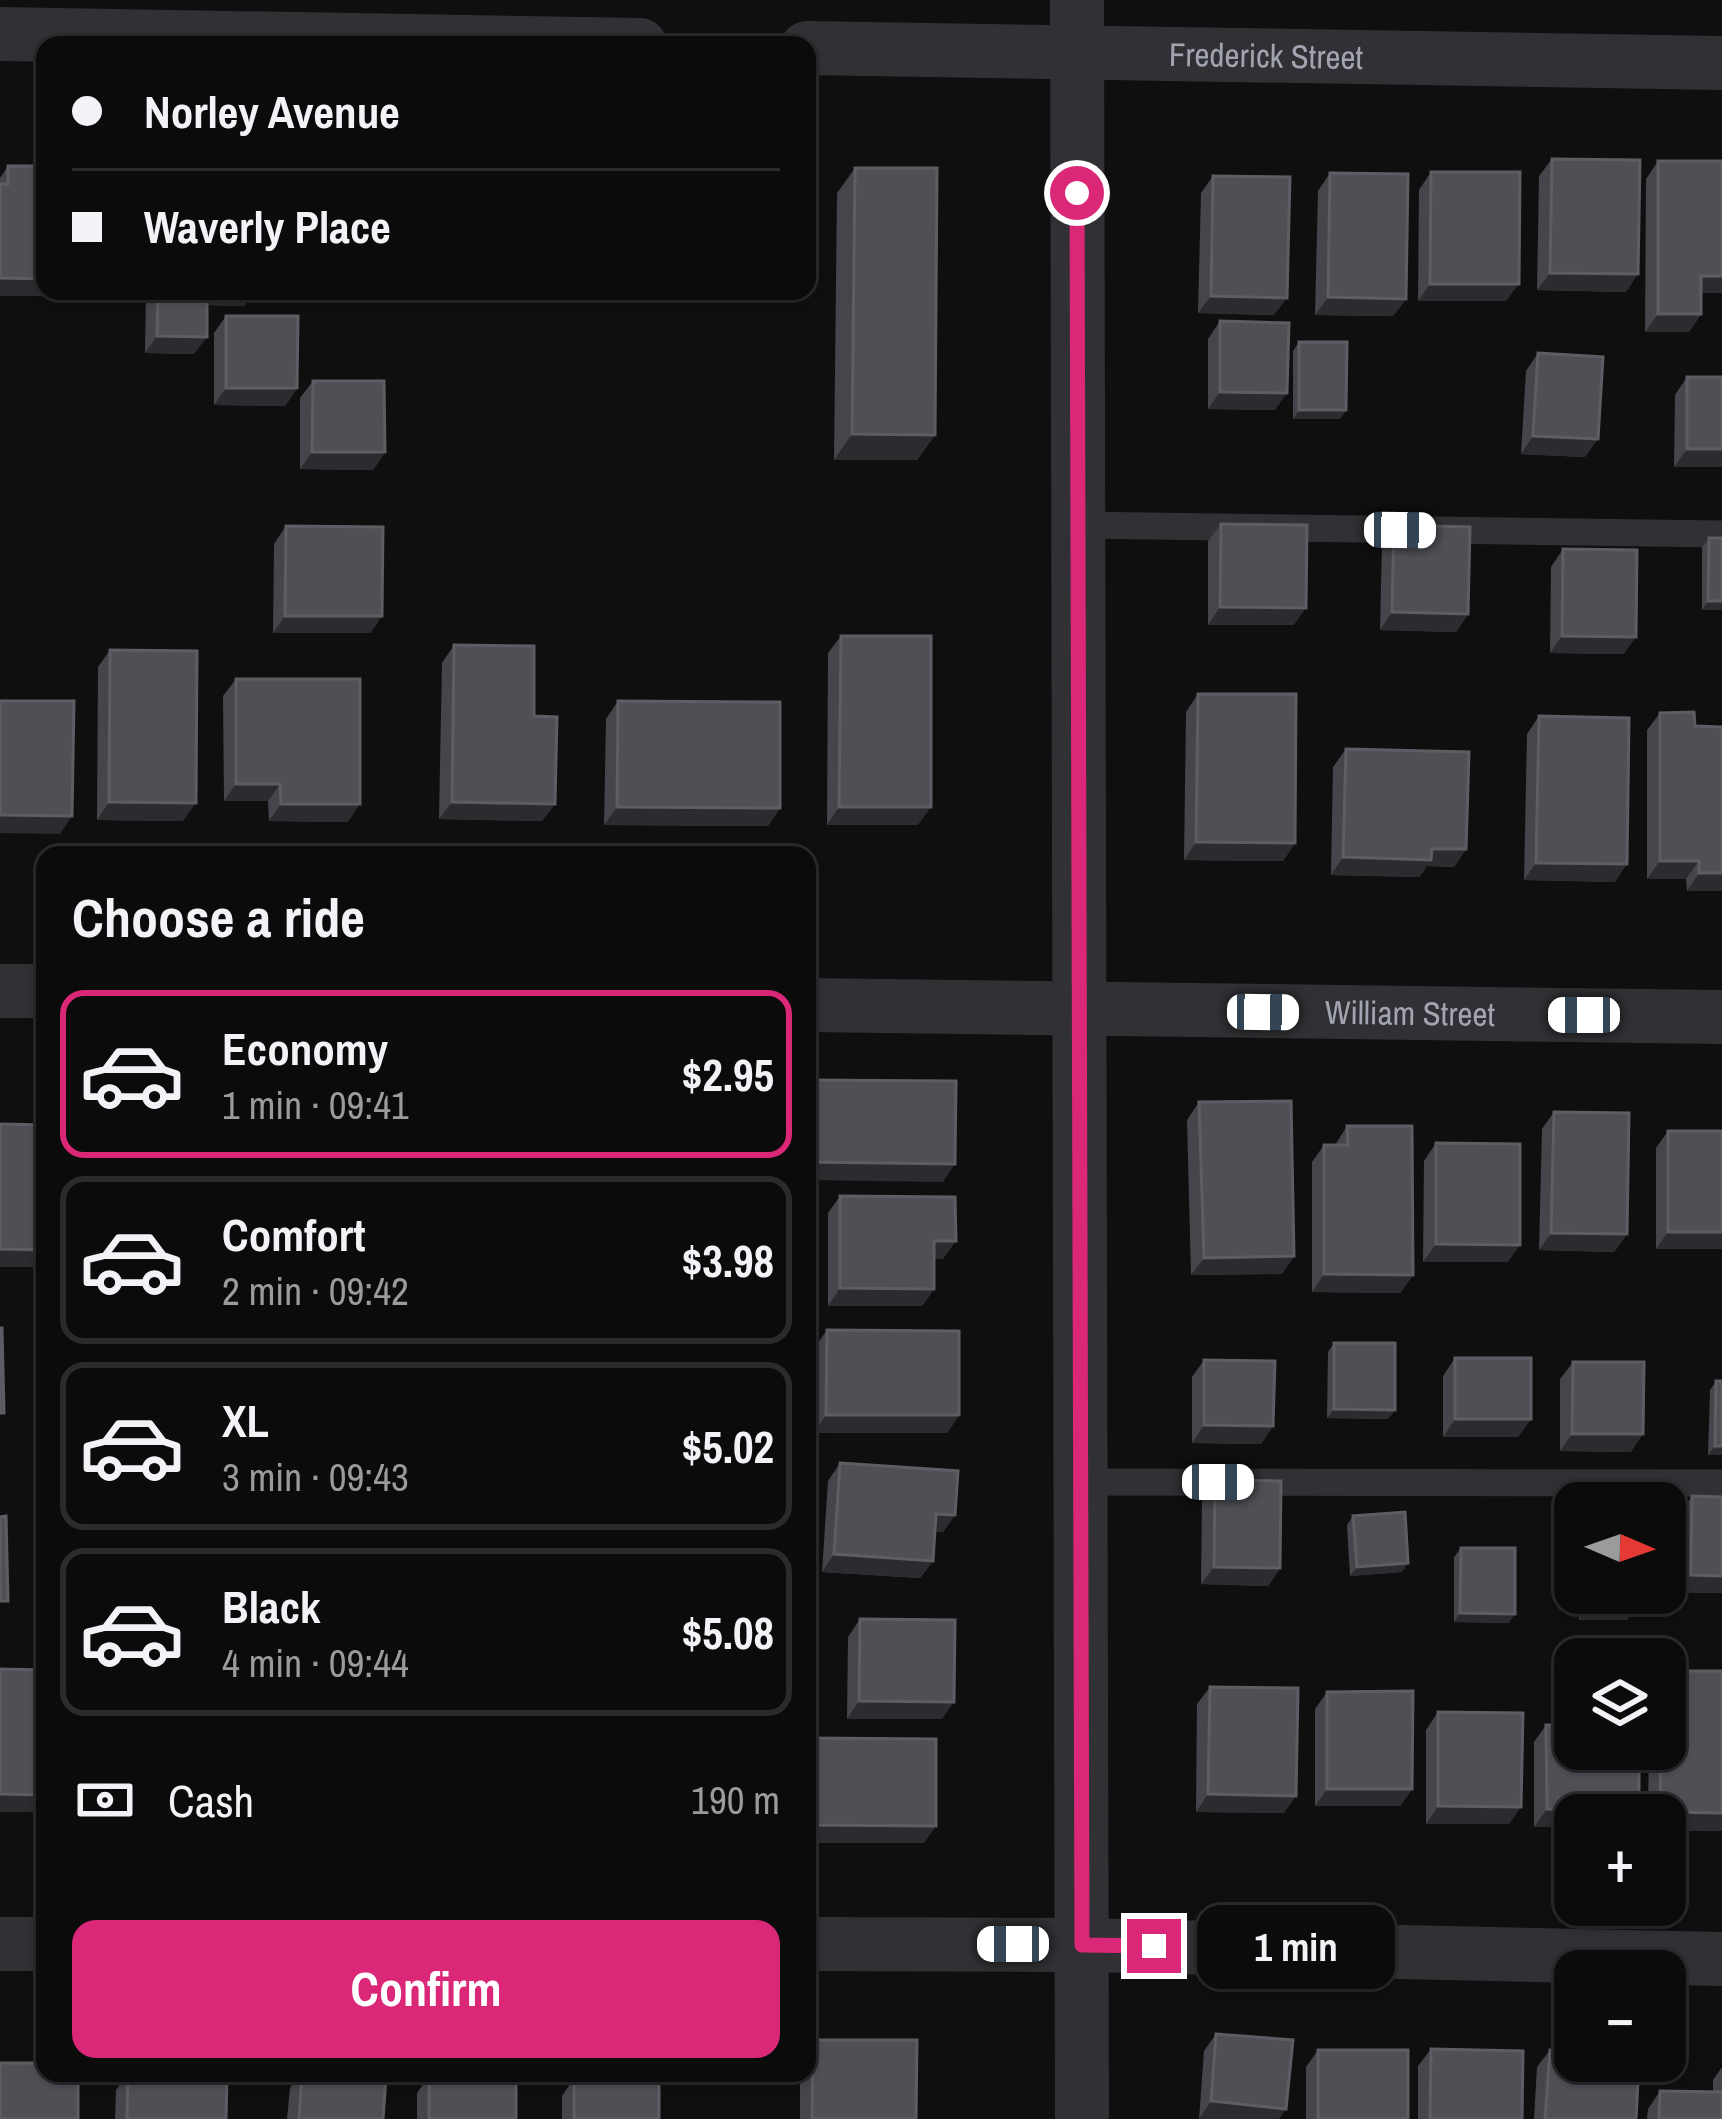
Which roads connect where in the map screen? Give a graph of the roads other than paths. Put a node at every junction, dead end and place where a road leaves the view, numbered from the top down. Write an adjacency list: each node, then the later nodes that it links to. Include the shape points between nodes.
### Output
1 (1077, 26): 4 (street, Frederick Street); 5 (street, Frederick Street); 6 (street)
2 (0, 34): 3 (street)
3 (116, 36)
4 (816, 47)
5 (1722, 63)
6 (1078, 525): 7 (lane); 11 (street)
7 (1722, 534)
8 (0, 991): 9 (street)
9 (36, 991)
10 (816, 1005): 11 (street, William Street)
11 (1079, 1010): 12 (street, William Street); 13 (street)
12 (1722, 1017)
13 (1081, 1482): 14 (lane); 18 (street)
14 (1722, 1483)
15 (0, 1944): 16 (street)
16 (36, 1944)
17 (816, 1944): 18 (street)
18 (1082, 1945): 19 (street); 20 (street)
19 (1722, 1959)
20 (1082, 2119)

